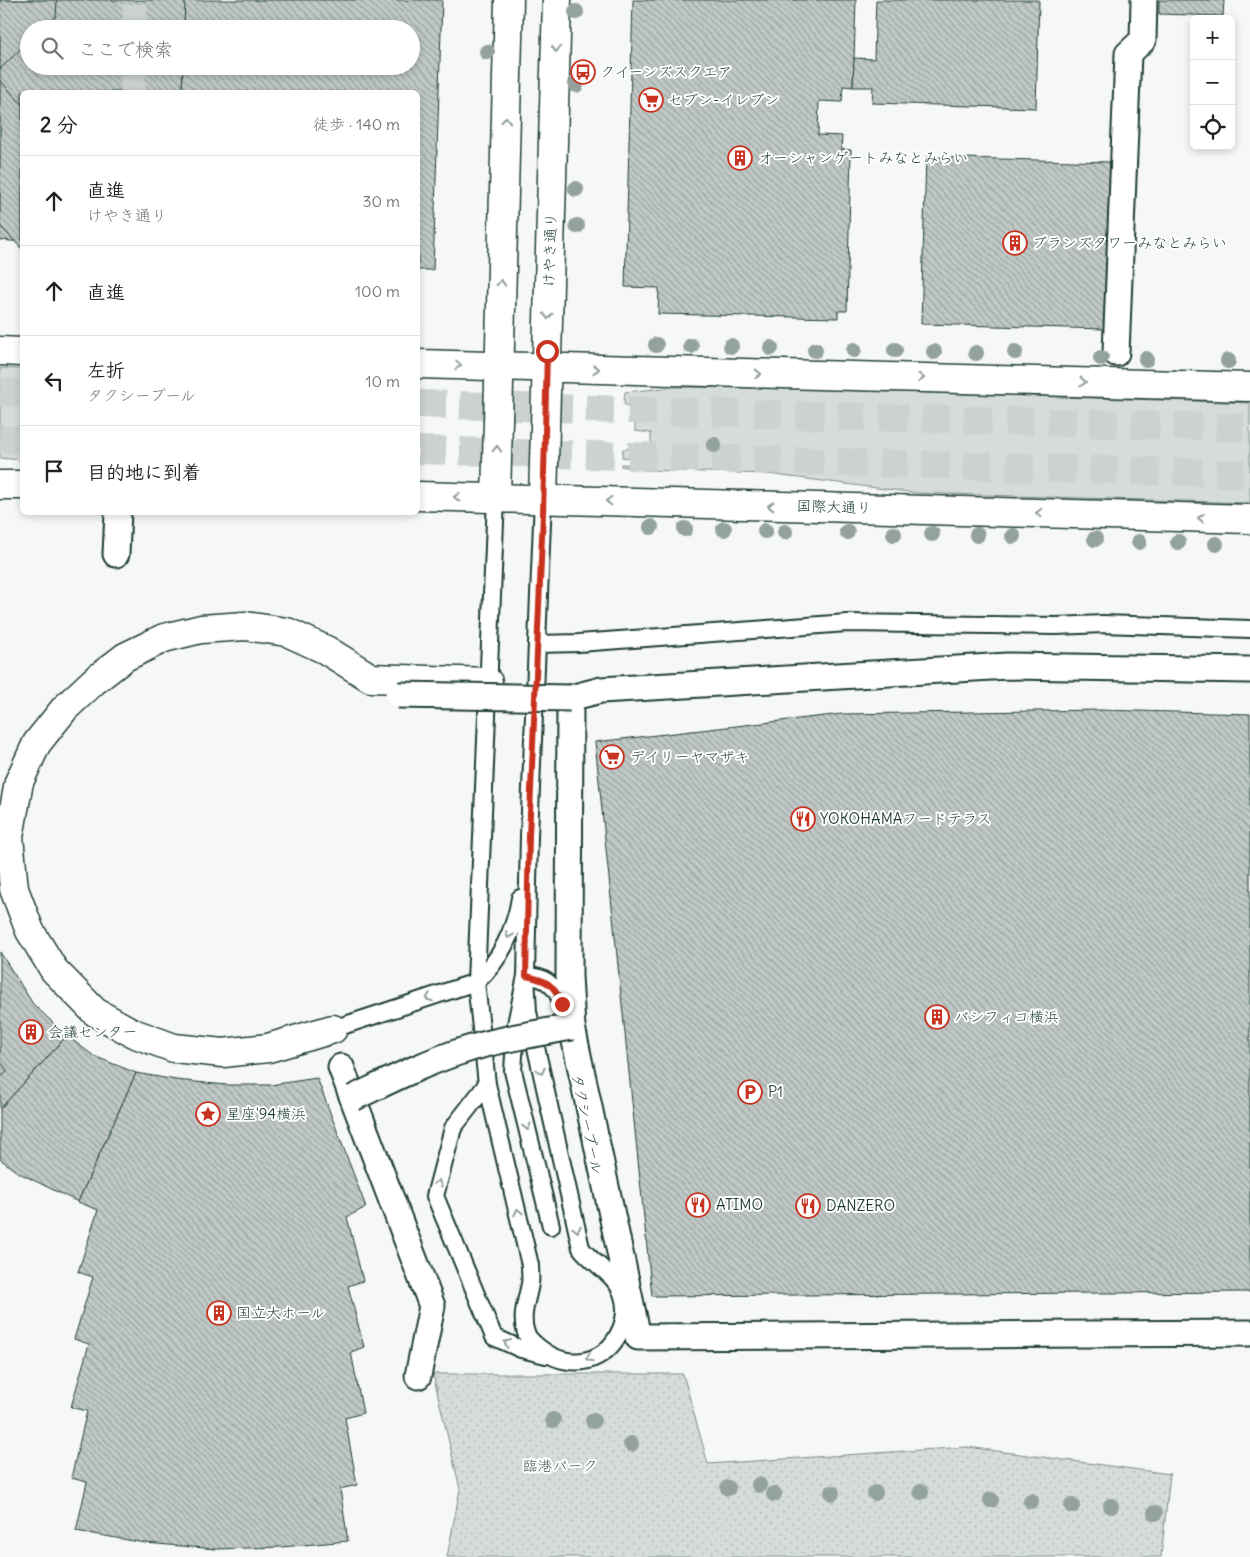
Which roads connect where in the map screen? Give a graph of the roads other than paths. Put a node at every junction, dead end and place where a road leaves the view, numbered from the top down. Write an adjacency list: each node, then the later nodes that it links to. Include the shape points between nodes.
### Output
1 (510, 0): 8 (street, one-way to 1)
2 (558, 0): 9 (street, けやき通り, one-way to 9)
3 (1144, 0): 6 (street, via 1143,40 1128,54)
4 (0, 351): 5 (street)
5 (20, 352)
6 (1116, 353)
7 (420, 364): 8 (street, one-way to 8)
8 (499, 366): 9 (street); 14 (street, one-way to 8)
9 (547, 368): 10 (street, one-way to 10); 15 (street, けやき通り)
10 (1250, 387)
11 (0, 485): 12 (street)
12 (20, 486)
13 (420, 496): 14 (street, 国際大通り, one-way to 13)
14 (496, 498): 15 (street, 国際大通り); 22 (lane)
15 (543, 499): 17 (street, 国際大通り, one-way to 15); 20 (lane)
16 (118, 515): 18 (street)
17 (1250, 519)
18 (116, 554)
19 (1250, 629): 20 (lane, via 1103,624 847,623)
20 (537, 644): 25 (lane)
21 (1250, 670): 24 (street, via 1008,666 601,690)
22 (488, 682): 27 (lane); 29 (street, via 370,678 326,650 287,632 244,626 201,629 164,638 125,657 94,680 65,708 37,743 22,774 8,837 14,889 30,932 54,970 95,1012 133,1034 174,1048 223,1053 268,1048)
23 (398, 695): 24 (street, bridge)
24 (570, 698): 28 (street, via 569,976)
25 (529, 836): 26 (lane); 27 (lane, one-way to 27, via 518,913 500,956)
26 (526, 976): 33 (lane, one-way to 33, via 516,1024 513,1071); 34 (lane, one-way to 34, via 528,1012 581,1248 615,1280); 34 (lane, タクシープール, via 546,982 558,994 562,1004)
27 (476, 982): 29 (lane, one-way to 29); 31 (lane)
28 (572, 1027): 32 (street, bridge, via 463,1050 414,1068); 35 (street, via 638,1337)
29 (333, 1029)
30 (341, 1067): 32 (street)
31 (487, 1084): 36 (lane, one-way to 31, via 536,1346 526,1333 524,1317 530,1265); 36 (lane, タクシープール, one-way to 31, via 521,1349 494,1337 435,1196 453,1128)
32 (352, 1098): 37 (street, via 432,1306)
33 (551, 1226)
34 (622, 1292): 36 (lane, タクシープール, one-way to 36, via 624,1320 618,1338 606,1350 588,1360 569,1362)
35 (1250, 1333)
36 (553, 1357)
37 (418, 1376)

